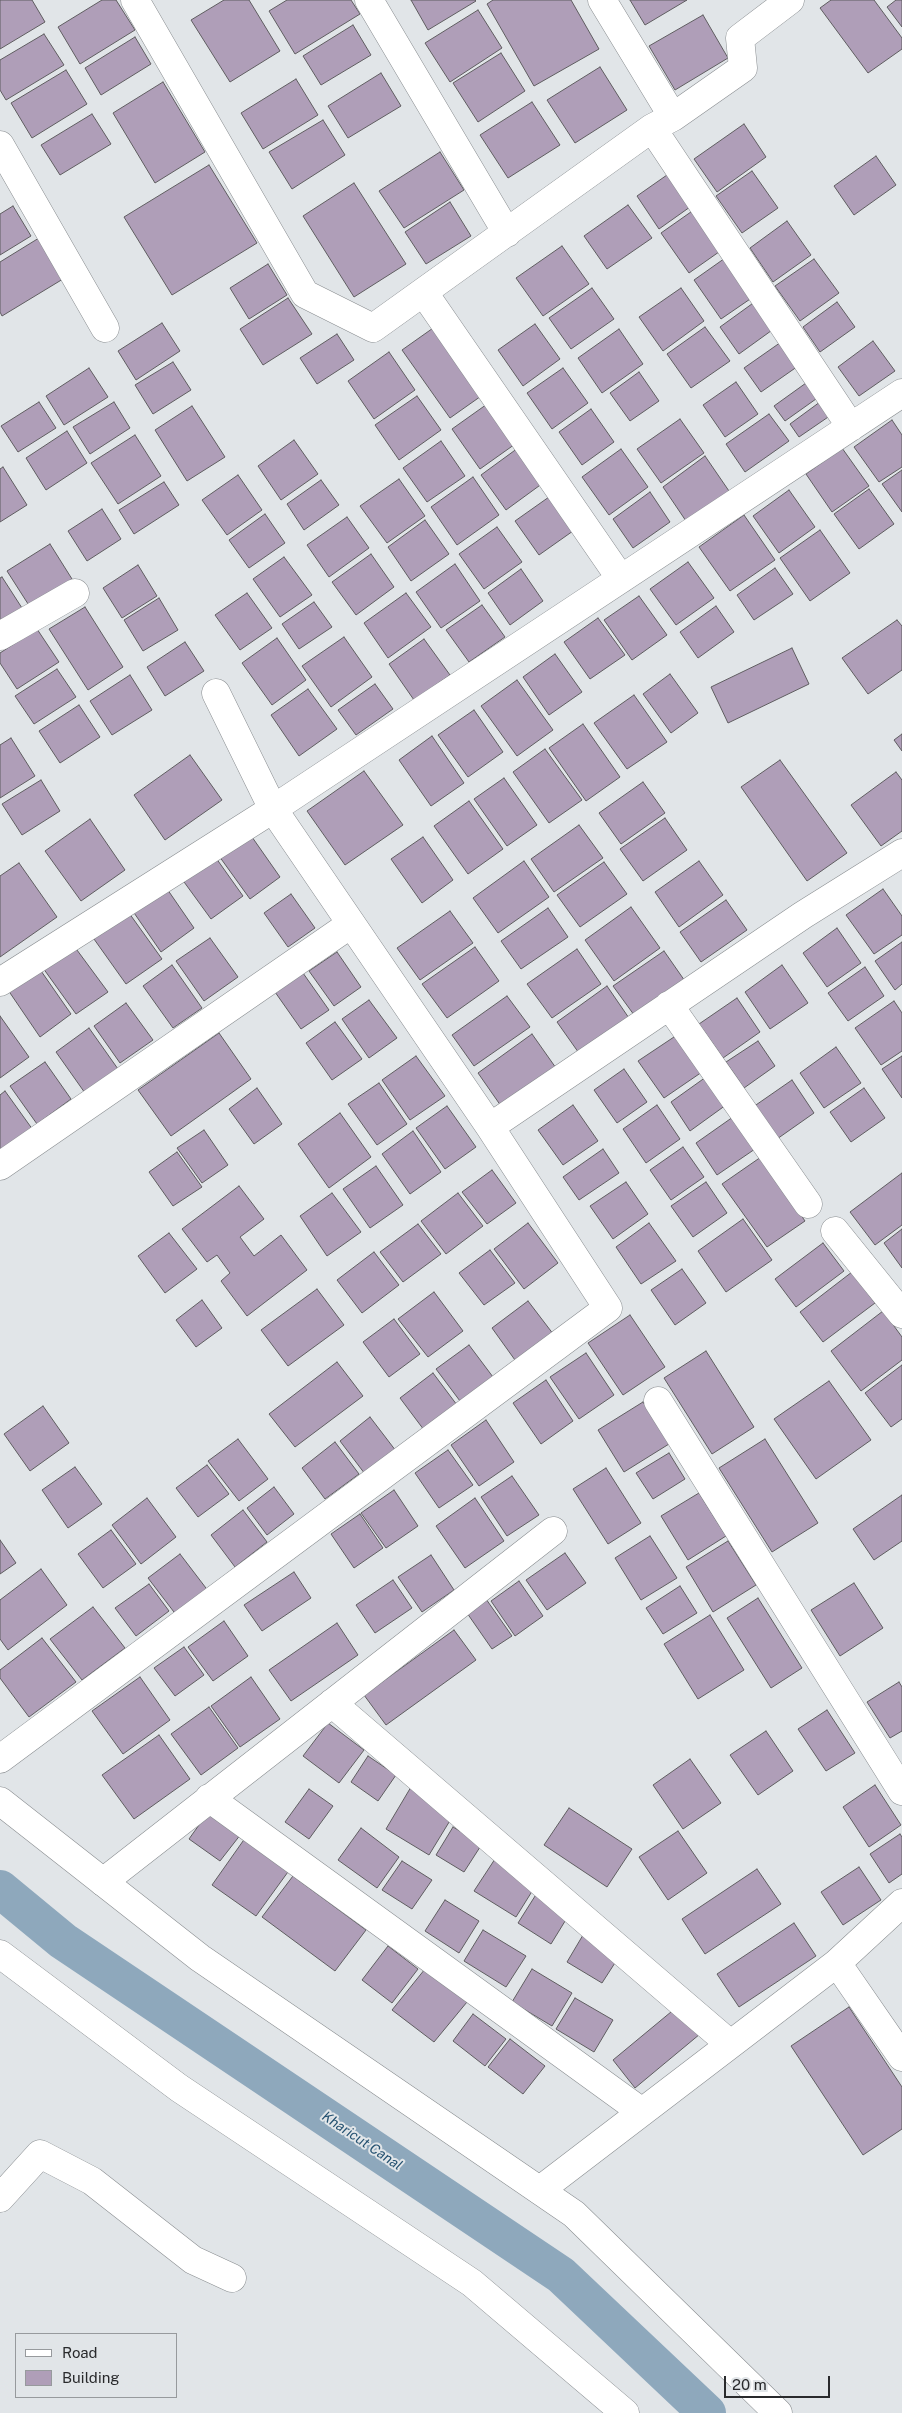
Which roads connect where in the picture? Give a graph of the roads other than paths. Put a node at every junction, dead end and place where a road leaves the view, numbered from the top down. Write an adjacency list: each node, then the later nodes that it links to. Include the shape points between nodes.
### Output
1 (135, 0): 8 (street, via 305,294 373,328)
2 (369, 0): 7 (street)
3 (602, 0): 5 (street)
4 (790, 0): 5 (street, via 740,38 743,68)
5 (663, 122): 7 (street); 11 (street)
6 (0, 145): 9 (street)
7 (507, 233): 8 (street)
8 (424, 293): 12 (street)
9 (105, 328)
10 (902, 393): 11 (street)
11 (851, 427): 12 (street)
12 (621, 579): 16 (street)
13 (75, 593): 14 (street)
14 (0, 636)
15 (216, 693): 16 (street)
16 (273, 809): 18 (street); 19 (street)
17 (902, 853): 20 (street, via 803,914)
18 (351, 924): 21 (street); 22 (street)
19 (0, 982)
20 (669, 1005): 21 (street); 23 (street)
21 (490, 1127): 29 (street, via 608,1308)
22 (0, 1166)
23 (808, 1204)
24 (835, 1231): 25 (street)
25 (902, 1314)
26 (658, 1401): 30 (street)
27 (554, 1532): 28 (street)
28 (332, 1703): 31 (street); 37 (street)
29 (0, 1760)
30 (902, 1791)
31 (209, 1798): 33 (street); 39 (street)
32 (0, 1801): 33 (street)
33 (103, 1882): 40 (street, via 200,1958)
34 (902, 1903): 36 (street)
35 (0, 1954): 43 (street, via 179,2088 472,2283)
36 (837, 1962): 37 (street); 38 (street)
37 (730, 2044): 39 (street)
38 (902, 2057)
39 (642, 2112): 40 (street)
40 (540, 2190): 44 (street, via 574,2214)
41 (0, 2198): 42 (street, via 40,2154 92,2181 193,2260)
42 (232, 2278)
43 (625, 2413)
44 (778, 2413)

